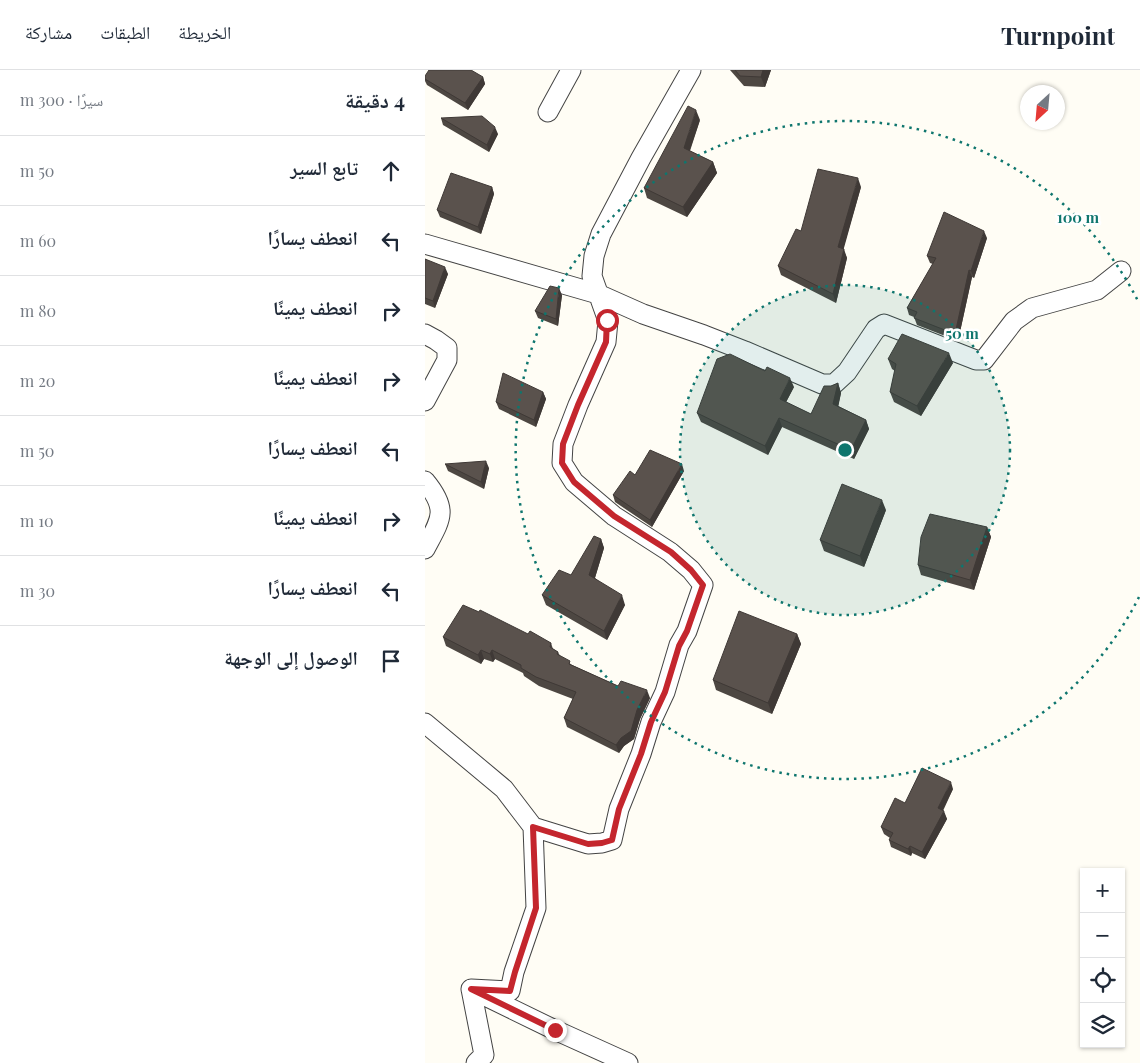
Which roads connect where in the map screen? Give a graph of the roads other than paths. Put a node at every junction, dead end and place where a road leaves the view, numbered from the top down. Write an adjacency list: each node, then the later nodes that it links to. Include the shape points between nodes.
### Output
1 (571, 70): 3 (street)
2 (691, 70): 6 (street, via 601,234 592,276)
3 (548, 112)
4 (425, 244): 6 (street)
5 (1121, 271): 6 (street, via 1097,290 1032,308 1014,321 984,360 884,324 876,329 847,372 834,384 822,384)
6 (598, 294): 12 (street, via 607,320 606,342 563,444 562,463 574,482 614,516 671,552 703,585 619,809 612,840 588,844)
7 (425, 334): 8 (street, via 447,348 447,360)
8 (425, 401)
9 (425, 480): 10 (street, via 437,497 441,515)
10 (425, 549)
11 (425, 723): 12 (street, via 504,789)
12 (533, 827): 13 (street, via 536,908 510,991)
13 (471, 989): 14 (street, via 484,1055); 15 (street)
14 (476, 1063)
15 (628, 1063)

